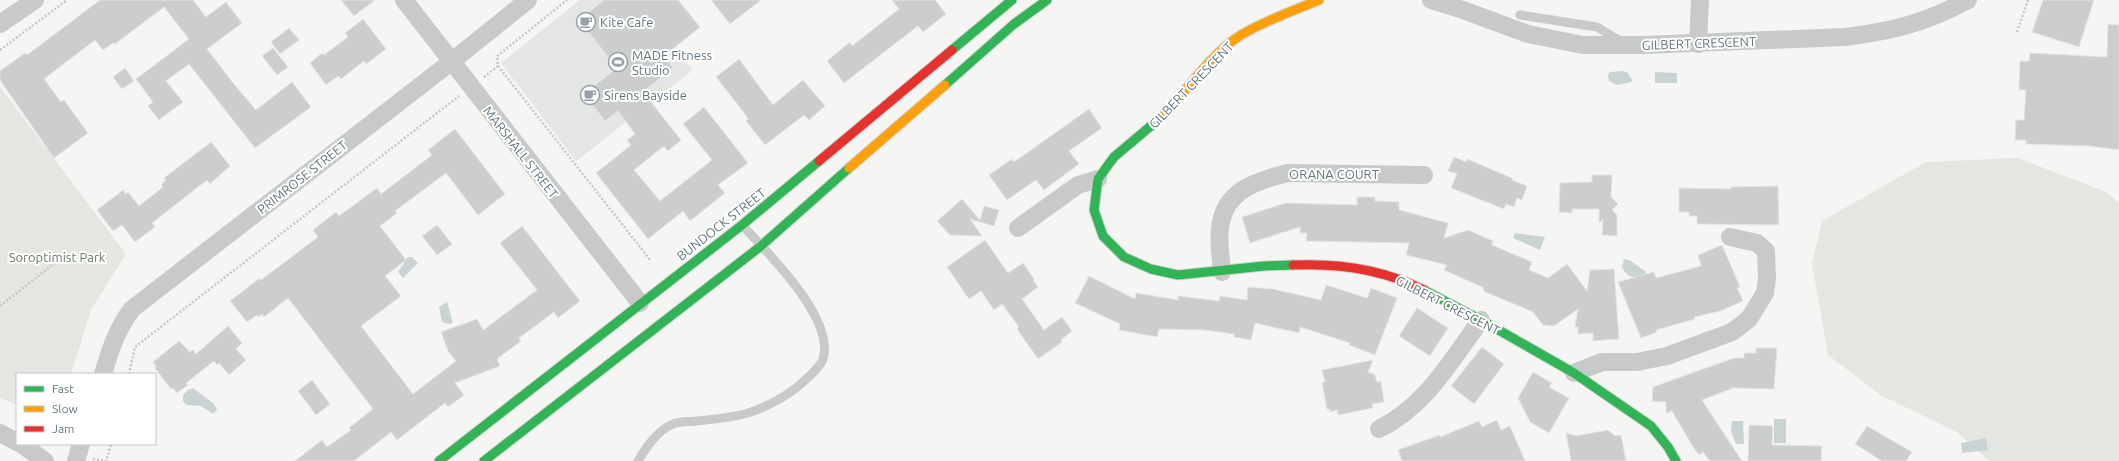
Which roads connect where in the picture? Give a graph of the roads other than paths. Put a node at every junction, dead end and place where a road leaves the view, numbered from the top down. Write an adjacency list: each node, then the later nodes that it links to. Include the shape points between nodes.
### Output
1 (35, 0): 11 (street)
2 (404, 0): 14 (street, MARSHALL STREET)
3 (528, 0): 14 (street, PRIMROSE STREET)
4 (1047, 0): 20 (main road, via 1014,24)
5 (1320, 0): 16 (main road, GILBERT CRESCENT, via 1264,22 1240,36 1217,55 1159,121 1114,157)
6 (1431, 0): 13 (street, GILBERT CRESCENT, via 1528,34 1583,45)
7 (1700, 0): 12 (street)
8 (1968, 0): 12 (street, GILBERT CRESCENT, via 1921,23 1873,34)
9 (1003, 3): 17 (main road, BUNDOCK STREET)
10 (1520, 15): 13 (lane, via 1598,27)
11 (0, 24)
12 (1698, 44): 13 (street, GILBERT CRESCENT)
13 (1627, 45)
14 (451, 62): 22 (street, MARSHALL STREET); 24 (street, PRIMROSE STREET, via 132,309 114,338)
15 (1424, 175): 21 (street, ORANA COURT, via 1288,173 1266,178 1229,200 1219,230)
16 (1098, 179): 18 (street, via 1078,185); 21 (main road, GILBERT CRESCENT, via 1094,210 1103,236 1124,257 1151,269 1178,275)
17 (742, 225): 20 (lane); 22 (main road, BUNDOCK STREET)
18 (1018, 228)
19 (1730, 237): 25 (street, via 1757,243 1766,251 1765,293 1749,319 1732,332 1667,356 1637,362 1602,362)
20 (761, 246): 32 (main road); 33 (lane, via 798,286 809,305 819,326 824,346 823,359 814,372 796,389 750,412 727,418 674,423 661,431)
21 (1222, 272): 23 (main road, GILBERT CRESCENT, via 1264,266 1307,264 1378,272 1406,281)
22 (640, 303): 31 (main road, BUNDOCK STREET)
23 (1481, 320): 25 (main road, GILBERT CRESCENT); 26 (street, via 1423,397 1402,416)
24 (103, 373)
25 (1574, 373): 34 (main road, GILBERT CRESCENT, via 1651,426)
26 (1379, 429)
27 (0, 433): 28 (street)
28 (16, 441)
29 (22, 445): 30 (street)
30 (45, 461)
31 (439, 461)
32 (484, 461)
33 (638, 461)
34 (1676, 461)

